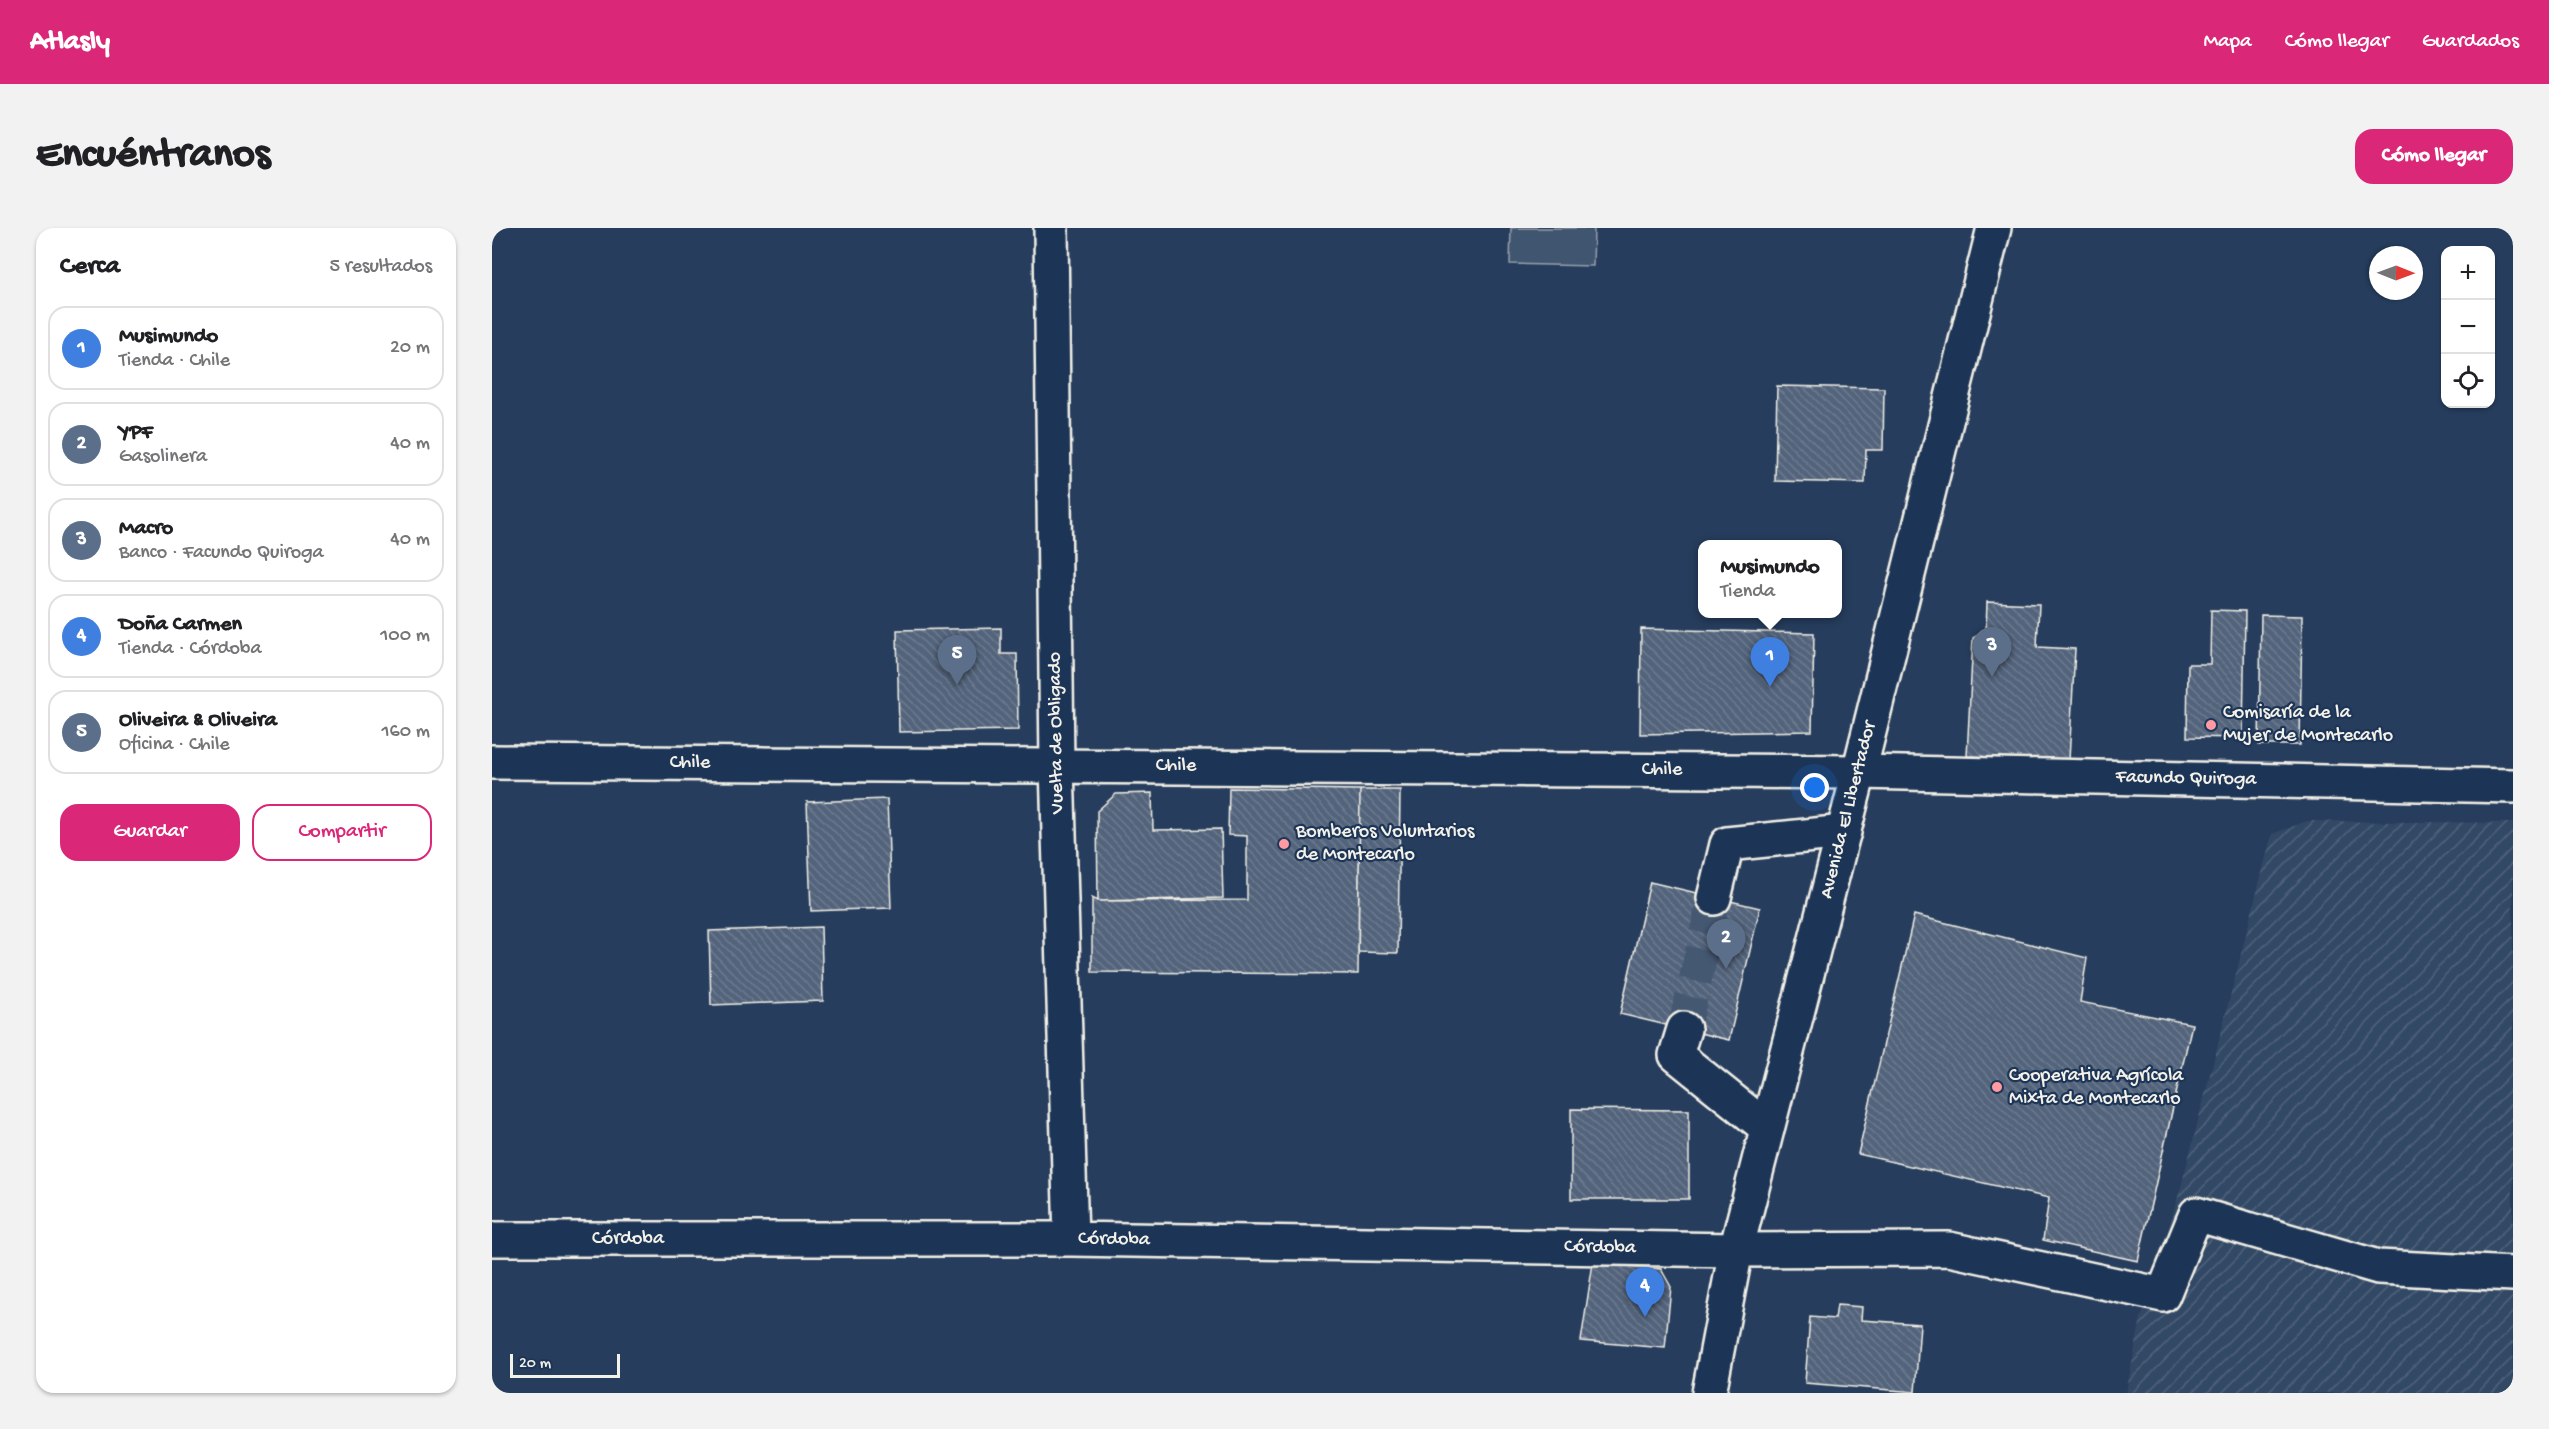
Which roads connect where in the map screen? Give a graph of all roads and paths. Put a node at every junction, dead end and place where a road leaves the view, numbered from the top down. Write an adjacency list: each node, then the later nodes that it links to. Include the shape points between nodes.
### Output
1 (1051, 228): 4 (street, Vuelta de Obligado)
2 (1994, 228): 5 (street, Avenida El Libertador)
3 (492, 762): 4 (street, Chile)
4 (1057, 765): 5 (street, Chile); 12 (street, Vuelta de Obligado)
5 (1859, 772): 6 (street, Facundo Quiroga); 7 (street, Avenida El Libertador)
6 (2513, 786)
7 (1844, 832): 8 (street, via 1727,844); 10 (street, Avenida El Libertador)
8 (1714, 898)
9 (1683, 1029): 10 (street, via 1676,1055)
10 (1767, 1128): 13 (street, Avenida El Libertador)
11 (492, 1239): 12 (street, Córdoba)
12 (1071, 1239): 13 (street, Córdoba)
13 (1736, 1250): 14 (street, Córdoba, via 1949,1249 2163,1295 2196,1214 2378,1267); 15 (street, Avenida El Libertador)
14 (2513, 1274)
15 (1709, 1393)

